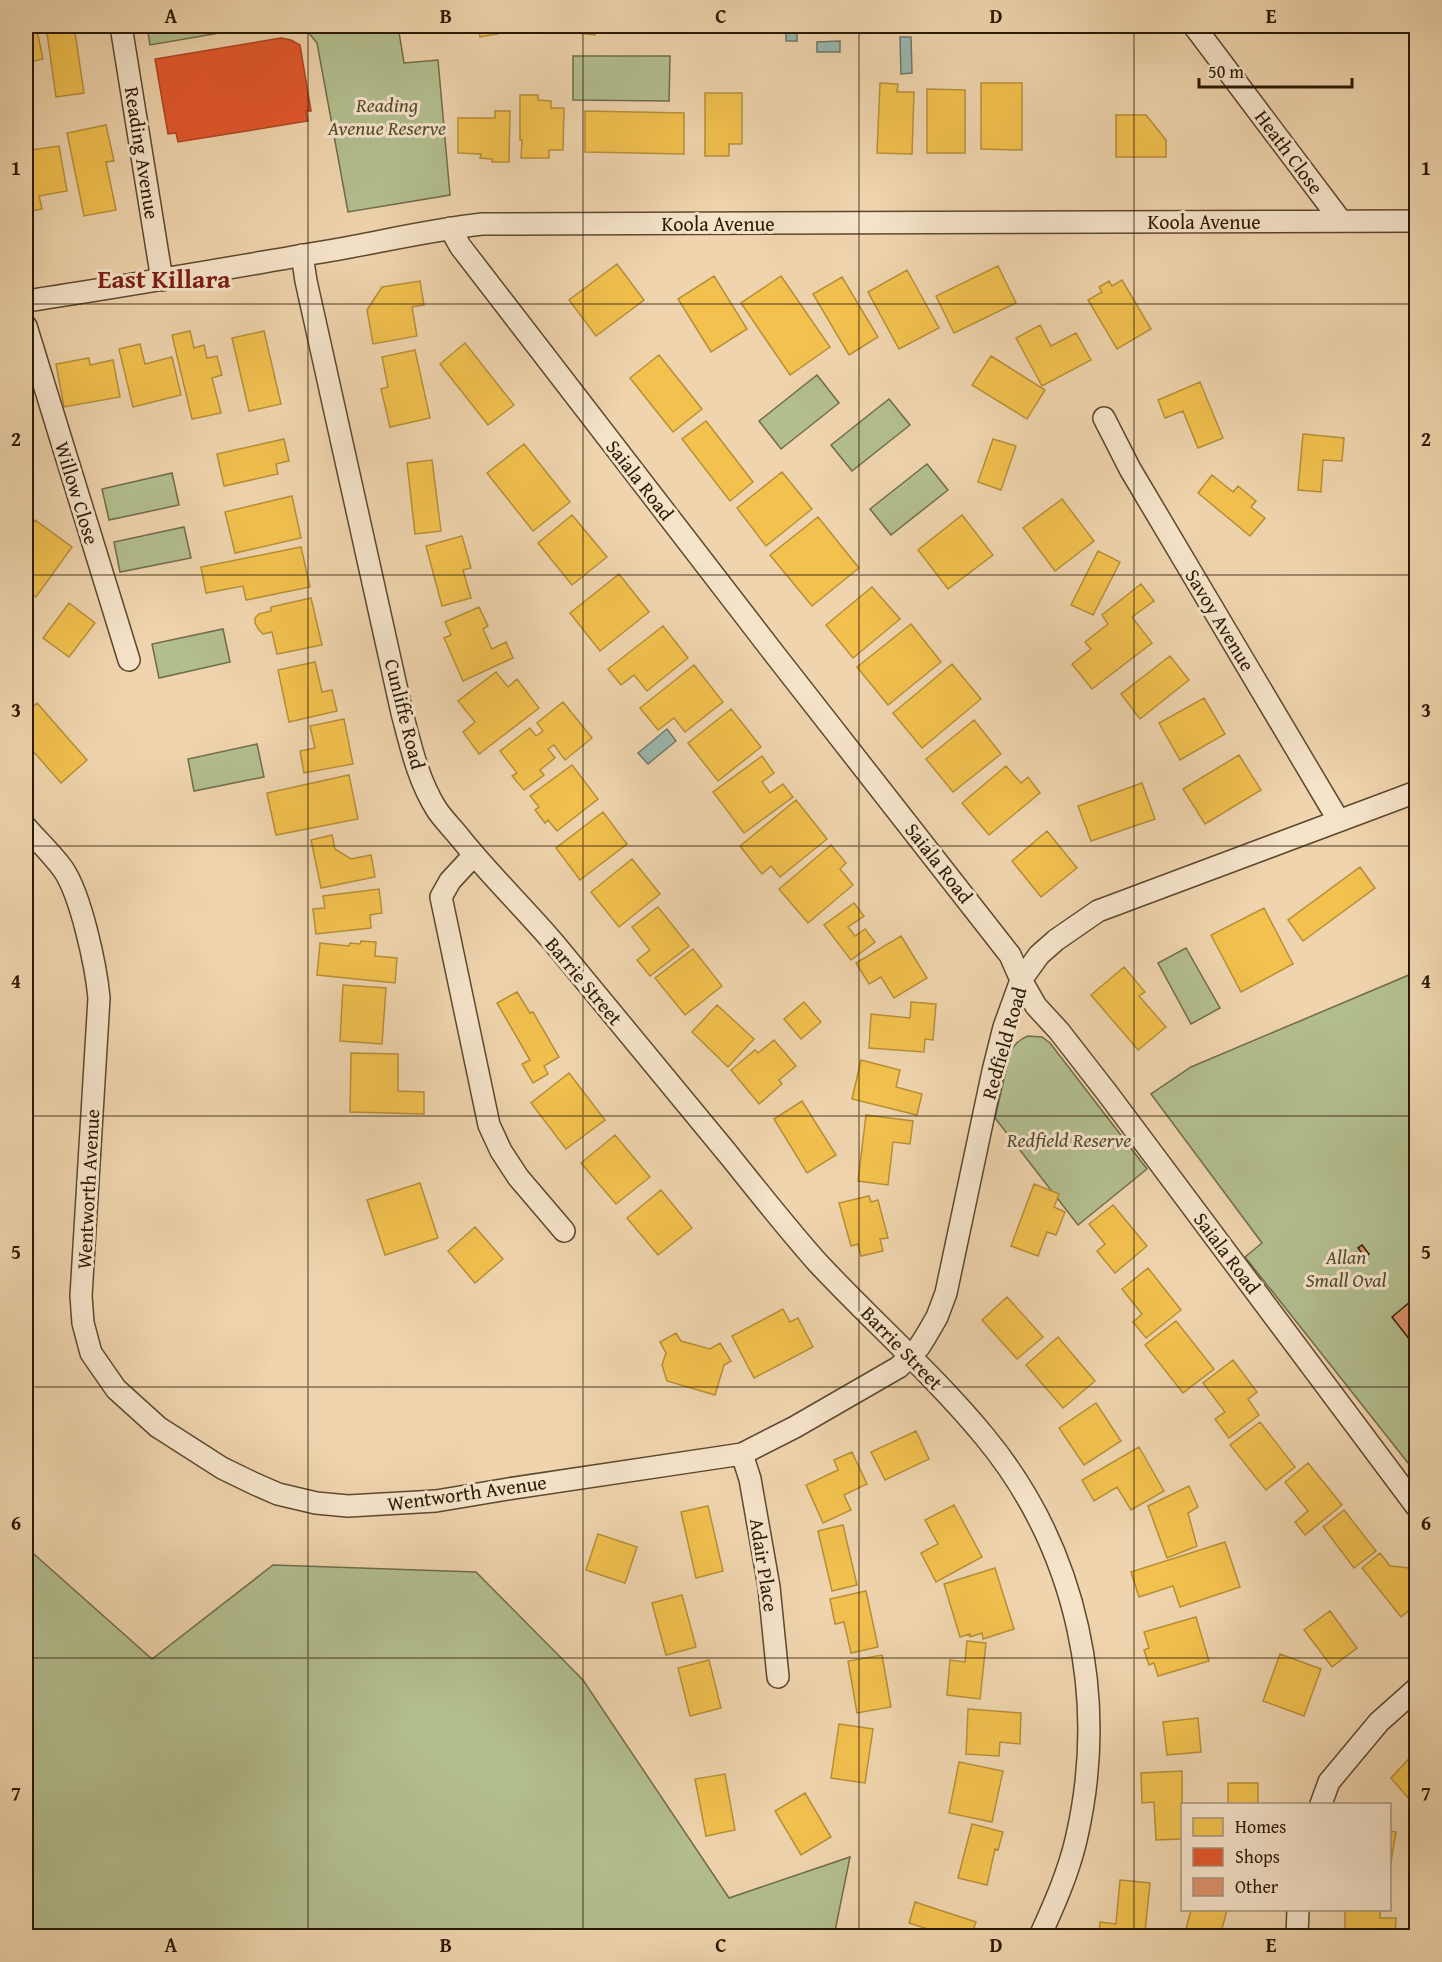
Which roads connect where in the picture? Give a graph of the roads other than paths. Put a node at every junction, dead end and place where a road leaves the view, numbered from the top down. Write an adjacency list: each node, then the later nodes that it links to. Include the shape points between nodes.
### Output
1 (121, 26): 7 (street, Reading Avenue)
2 (1194, 26): 3 (street, Heath Close)
3 (1341, 221): 4 (street, Koola Avenue); 5 (street, Koola Avenue, via 482,224)
4 (1416, 221)
5 (450, 228): 6 (street, Koola Avenue); 16 (street, Saiala Road, via 472,262 1010,955)
6 (302, 255): 7 (street, Koola Avenue); 15 (street, Cunliffe Road, via 416,767 438,810)
7 (162, 280): 8 (street, Koola Avenue)
8 (26, 301)
9 (26, 326): 11 (street, Willow Close)
10 (1104, 418): 13 (street, Savoy Avenue, via 1130,469)
11 (129, 660)
12 (1416, 792): 13 (street, Redfield Road)
13 (1338, 821): 16 (street, Redfield Road, via 1098,911 1039,955)
14 (26, 827): 19 (street, Wentworth Avenue, via 63,869 78,902 98,981 81,1296 83,1323 91,1353 133,1406 188,1447 255,1484 307,1501 348,1506 436,1501)
15 (474, 855): 17 (street, via 441,897 489,1125 518,1177); 18 (street, Barrie Street, via 547,936 815,1260)
16 (1021, 980): 18 (street, Redfield Road, via 993,1071 946,1293 937,1317); 20 (street, Saiala Road, via 1036,1006 1094,1076)
17 (564, 1231)
18 (910, 1356): 19 (street, Wentworth Avenue, via 795,1427); 25 (street, Barrie Street, via 962,1410 1005,1465 1059,1561 1073,1604 1087,1677 1089,1744 1085,1798 1072,1855)
19 (742, 1454): 21 (street, Adair Place, via 769,1587)
20 (1416, 1506)
21 (778, 1677)
22 (1416, 1689): 23 (street, via 1379,1722 1329,1782)
23 (1321, 1803)
24 (1298, 1911): 26 (street)
25 (1040, 1936)
26 (1297, 1936)

